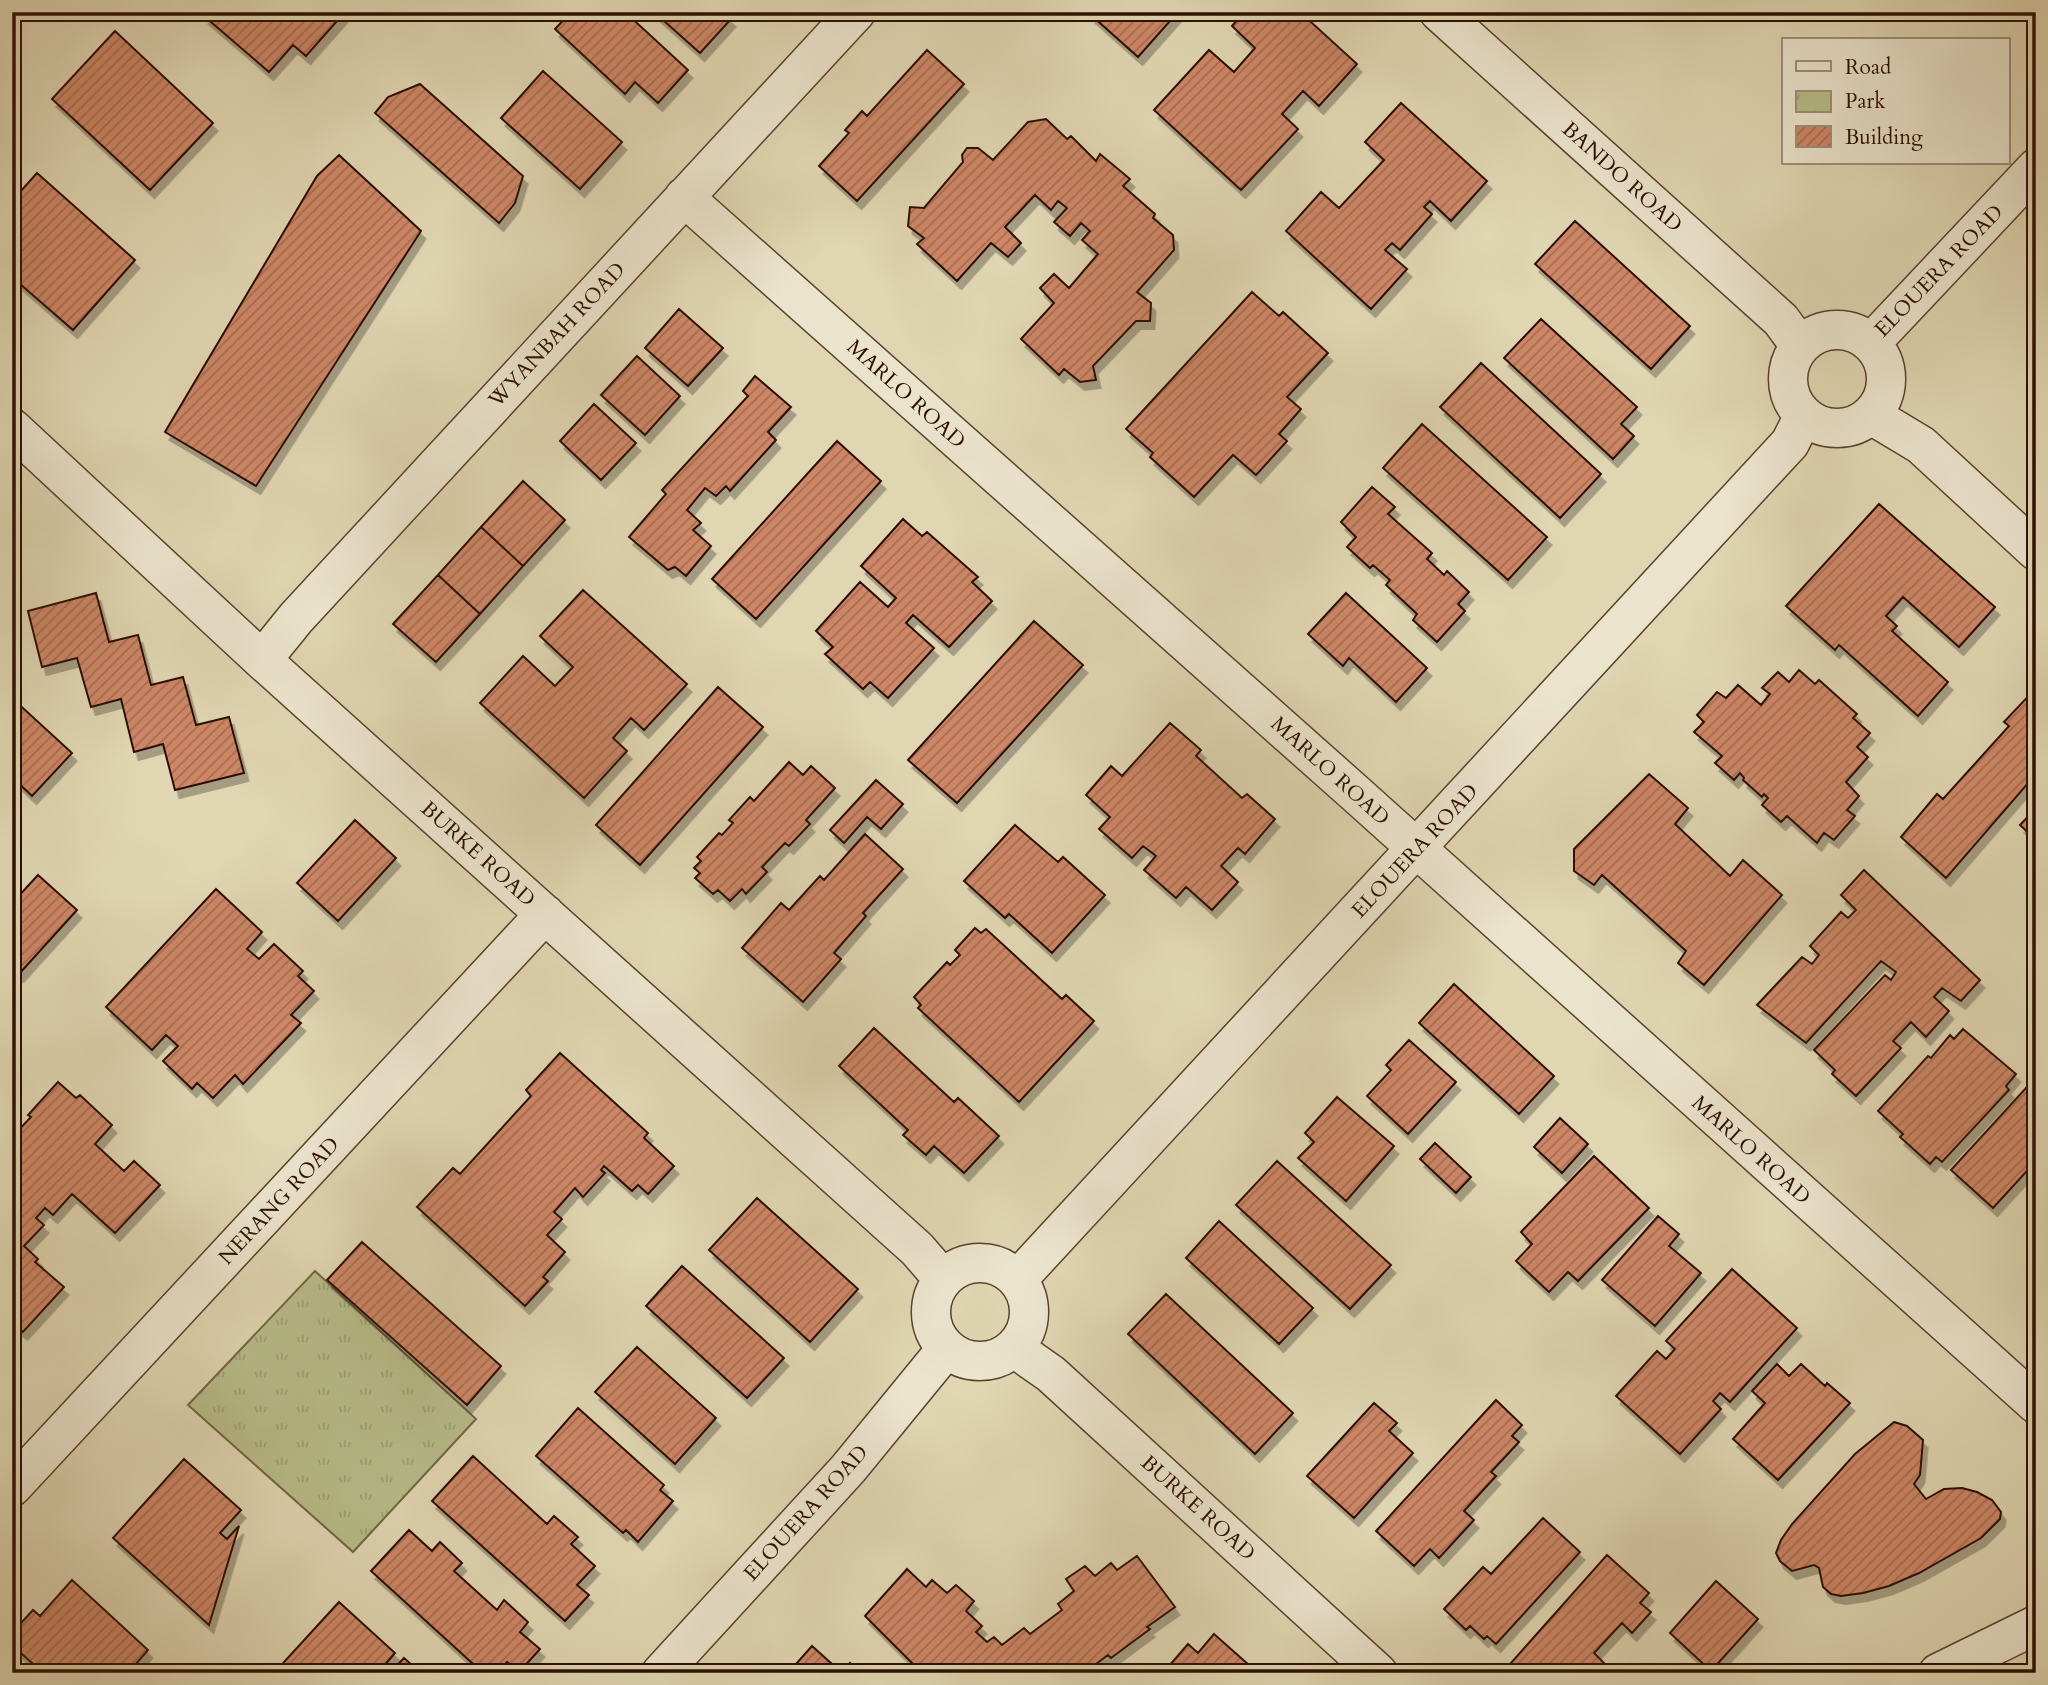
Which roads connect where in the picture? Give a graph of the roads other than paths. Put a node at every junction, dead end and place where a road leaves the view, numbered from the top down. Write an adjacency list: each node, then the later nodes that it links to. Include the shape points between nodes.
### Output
1 (856, 12): 4 (street, WYANBAH ROAD)
2 (1439, 12): 6 (street, BANDO ROAD, via 1781,320)
3 (2036, 168): 5 (street, ELOUERA ROAD)
4 (684, 197): 11 (street, WYANBAH ROAD); 12 (street, MARLO ROAD)
5 (1871, 343): 6 (street, via 1858,334 1827,330); 8 (street, via 1886,371 1881,402)
6 (1800, 346): 7 (street, via 1788,373 1794,404)
7 (1804, 415): 8 (street, via 1816,424 1845,428); 12 (street, ELOUERA ROAD, via 1790,443)
8 (1871, 415): 10 (street, via 1921,445)
9 (19, 447): 11 (street, BURKE ROAD)
10 (2036, 551)
11 (262, 660): 13 (street, BURKE ROAD)
12 (1417, 849): 15 (street, ELOUERA ROAD); 18 (street, MARLO ROAD)
13 (545, 914): 14 (street, BURKE ROAD, via 917,1250); 19 (street, NERANG ROAD)
14 (943, 1279): 15 (street, via 972,1263 989,1263); 17 (street, via 930,1307 937,1336)
15 (1017, 1280): 16 (street, via 1026,1293 1029,1322)
16 (1014, 1348): 17 (street, via 988,1361 959,1357); 22 (street, BURKE ROAD, via 1051,1374)
17 (947, 1349): 21 (street, ELOUERA ROAD, via 848,1469)
18 (2036, 1404)
19 (12, 1488)
20 (2036, 1625): 23 (street)
21 (661, 1673)
22 (1378, 1673)
23 (1938, 1673)

